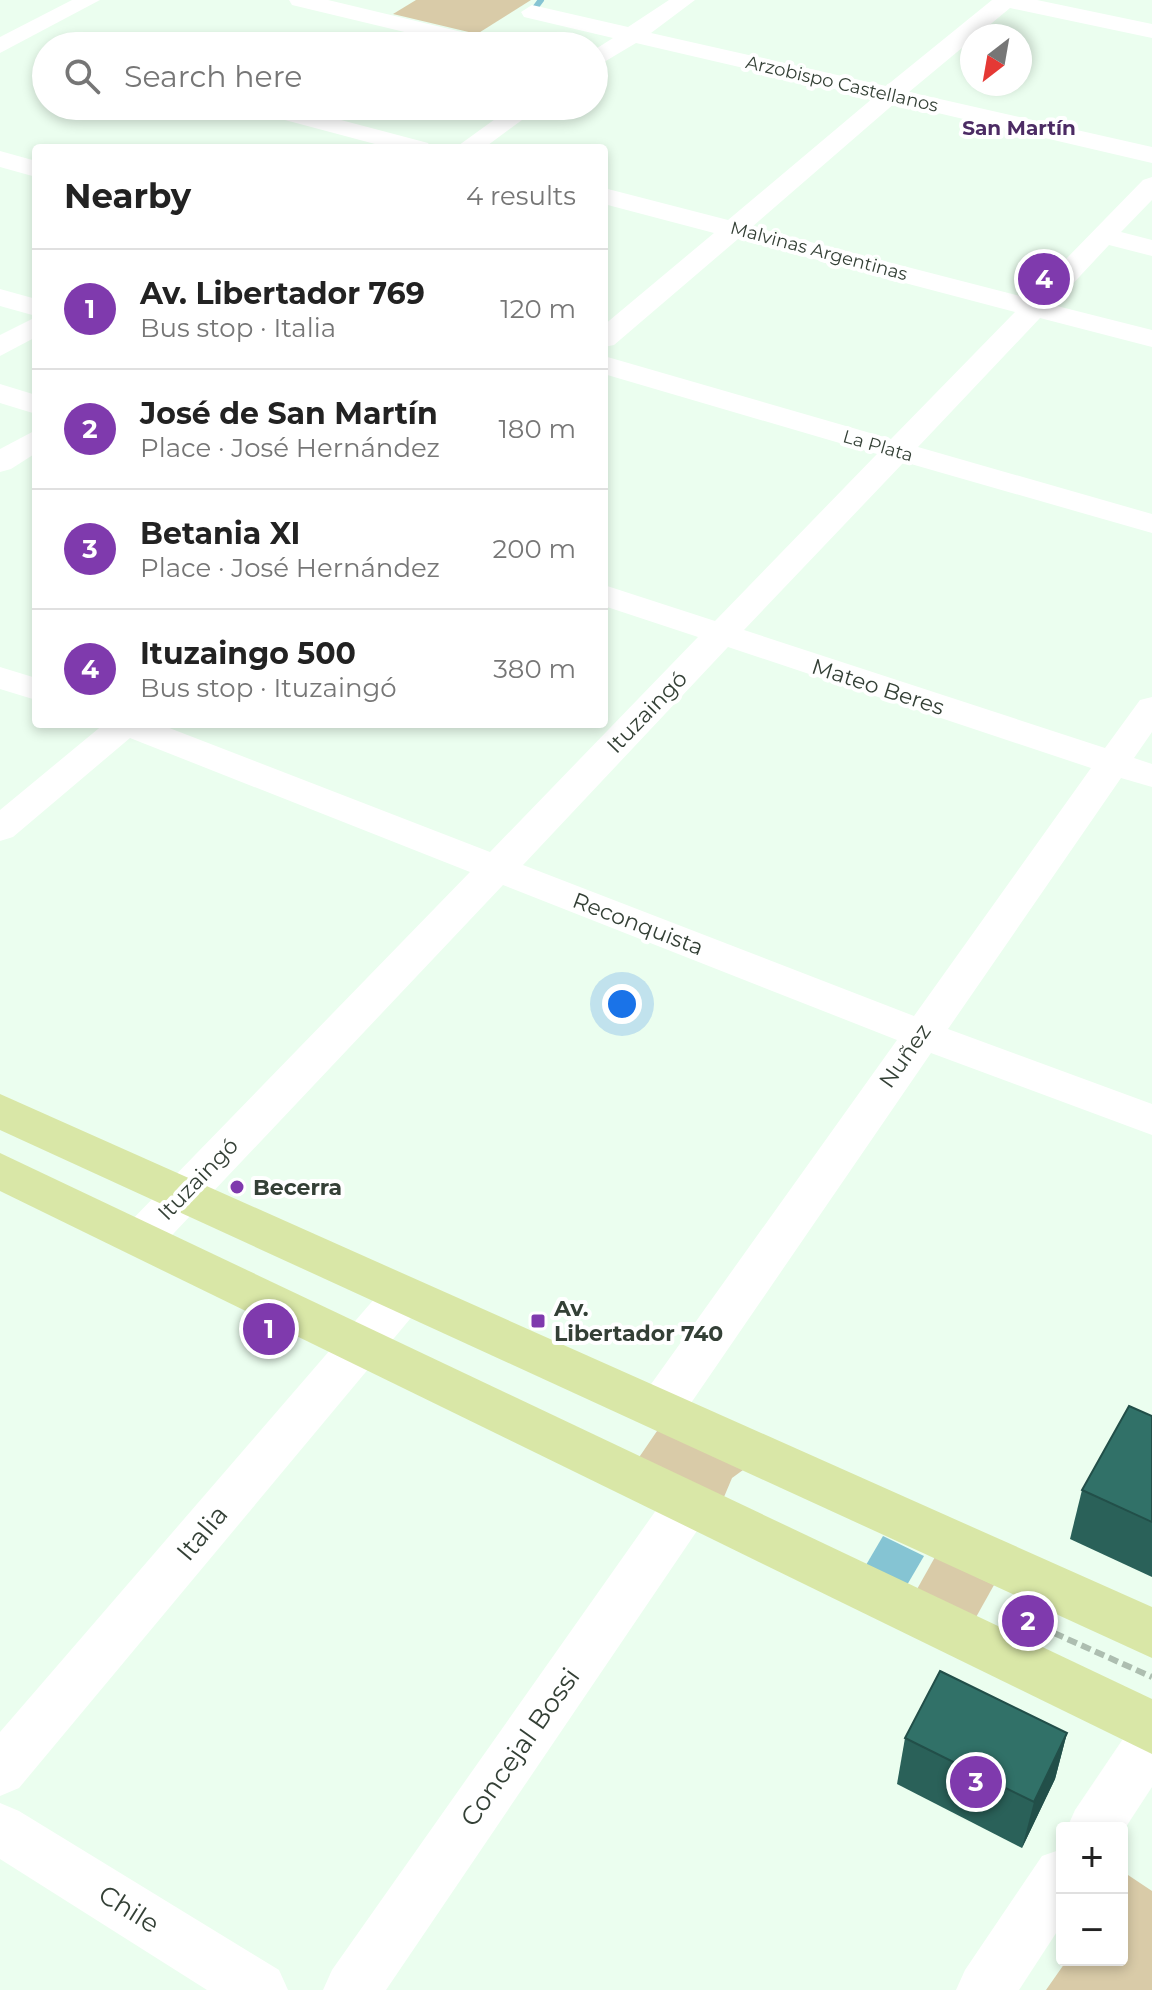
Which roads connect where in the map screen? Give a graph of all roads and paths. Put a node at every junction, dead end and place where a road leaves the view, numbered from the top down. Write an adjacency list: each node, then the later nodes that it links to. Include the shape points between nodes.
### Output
1 (89, 0): 10 (street)
2 (300, 0): 7 (street)
3 (684, 0): 9 (street)
4 (1006, 0): 6 (street); 13 (street)
5 (526, 15): 8 (street); 9 (street, Arzobispo Castellanos)
6 (1152, 31)
7 (428, 32)
8 (497, 32)
9 (632, 35): 12 (street); 13 (street, Arzobispo Castellanos)
10 (4, 41): 11 (street)
11 (32, 47)
12 (608, 51)
13 (887, 95): 21 (street, Arzobispo Castellanos); 26 (street)
14 (314, 120): 17 (street)
15 (357, 120): 17 (street)
16 (508, 120): 20 (street)
17 (345, 128): 18 (street); 19 (street)
18 (320, 144)
19 (404, 144)
20 (473, 144)
21 (1152, 155)
22 (0, 159): 23 (street)
23 (32, 168)
24 (1152, 185): 27 (street, Ituzaingó)
25 (608, 197): 26 (street, Malvinas Argentinas)
26 (736, 229): 31 (street, Malvinas Argentinas); 33 (street)
27 (1103, 236): 28 (street); 31 (street, Ituzaingó)
28 (1152, 248)
29 (0, 297): 30 (street)
30 (32, 307)
31 (1034, 308): 34 (street, Malvinas Argentinas); 40 (street, Ituzaingó)
32 (32, 327): 35 (street)
33 (608, 336)
34 (1152, 339)
35 (0, 347)
36 (608, 366): 40 (street, La Plata)
37 (0, 393): 38 (street)
38 (32, 404)
39 (32, 442): 41 (street)
40 (896, 452): 42 (street, La Plata); 44 (street, Ituzaingó)
41 (0, 463)
42 (1152, 524)
43 (608, 596): 44 (street, Mateo Beres)
44 (720, 635): 50 (street, Mateo Beres); 53 (street, Ituzaingó)
45 (0, 677): 46 (street)
46 (32, 689)
47 (1152, 707): 50 (street, Nuñez)
48 (121, 728): 52 (street)
49 (136, 728): 53 (street, Reconquista)
50 (1112, 763): 51 (street, Mateo Beres); 54 (street, Nuñez)
51 (1152, 776)
52 (0, 829)
53 (496, 869): 54 (street, Reconquista); 58 (street, Ituzaingó)
54 (921, 1034): 56 (street, Reconquista); 62 (street, Nuñez)
55 (0, 1111): 58 (main road)
56 (1152, 1120)
57 (0, 1170): 59 (main road)
58 (182, 1196): 59 (street, Ituzaingó); 60 (main road)
59 (141, 1239): 61 (main road)
60 (404, 1295): 61 (street, Italia); 62 (main road)
61 (362, 1344): 63 (main road); 69 (street, Italia)
62 (661, 1408): 65 (main road)
63 (688, 1504): 67 (main road); 74 (street, Concejal Bossi)
64 (1040, 1627): 66 (path)
65 (1152, 1633)
66 (1152, 1677)
67 (1152, 1728)
68 (1152, 1741): 70 (street)
69 (0, 1771)
70 (1098, 1822)
71 (0, 1829): 73 (street, Chile)
72 (1056, 1884): 75 (street)
73 (259, 1990)
74 (352, 1990)
75 (985, 1990)

